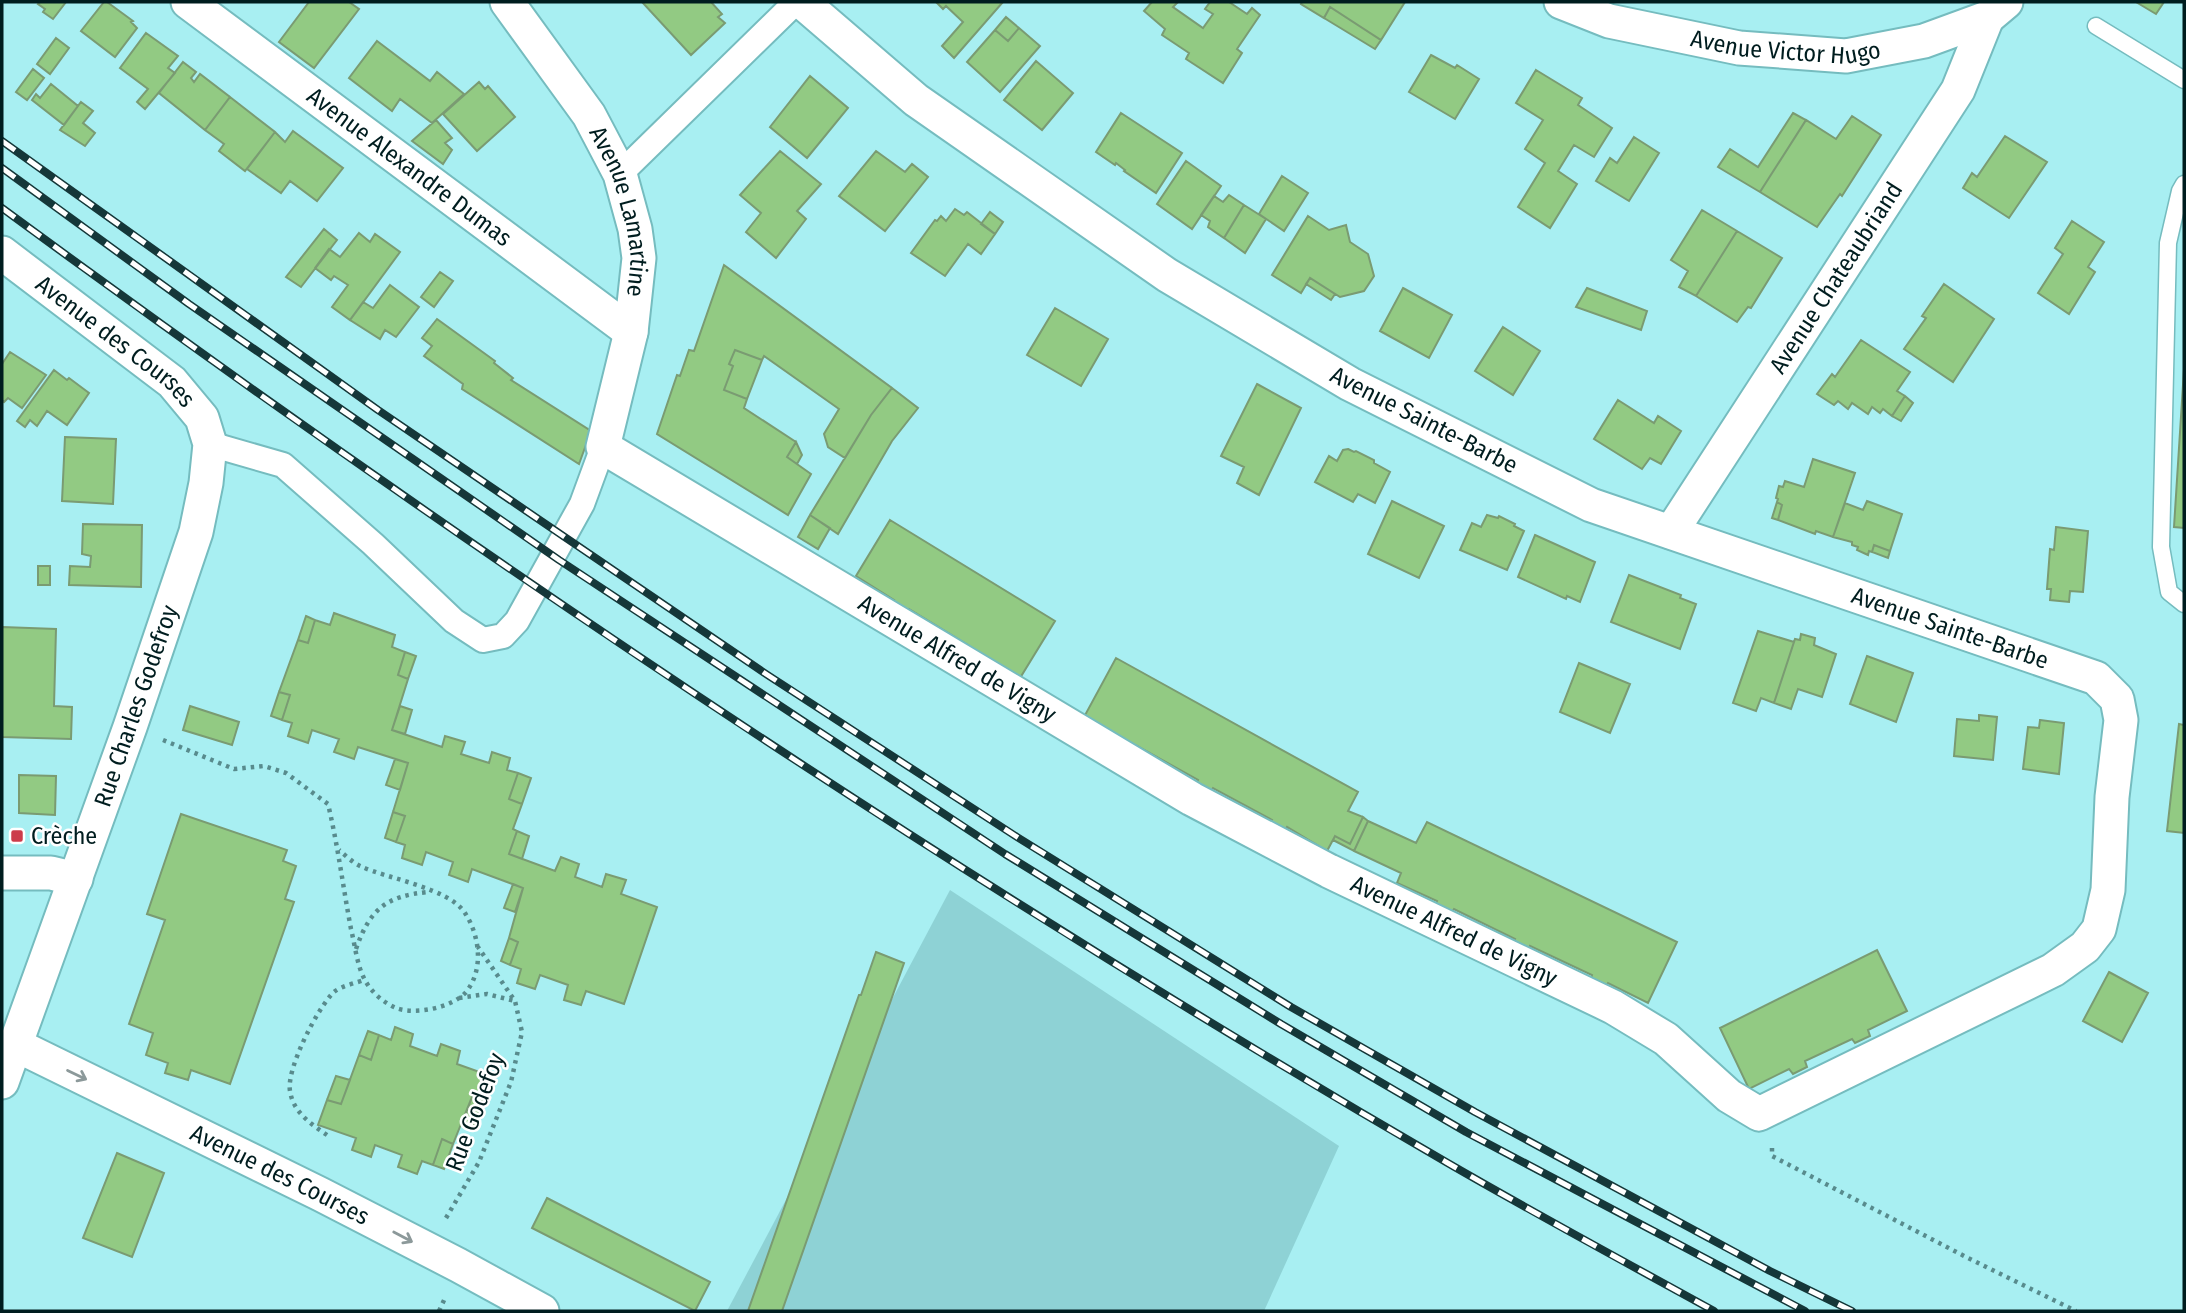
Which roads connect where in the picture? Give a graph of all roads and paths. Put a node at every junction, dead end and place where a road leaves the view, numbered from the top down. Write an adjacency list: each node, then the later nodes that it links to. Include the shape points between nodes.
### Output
1 (188, 2): 12 (street, Avenue Alexandre Dumas)
2 (507, 2): 9 (street, Avenue Lamartine, via 589,115)
3 (796, 2): 9 (street)
4 (803, 2): 15 (street, Avenue Sainte-Barbe, via 916,100 1167,275 1350,384 1591,505)
5 (1561, 2): 6 (street, Avenue Victor Hugo, via 1609,21 1739,48 1846,56 1924,41)
6 (1996, 10): 15 (street, Avenue Chateaubriand, via 1958,90)
7 (2096, 26): 8 (lane)
8 (2184, 80)
9 (620, 174): 12 (street, Avenue Lamartine, via 639,258)
10 (2184, 184): 16 (lane, via 2168,243 2161,547 2169,592)
11 (2, 253): 13 (street, Avenue des Courses, via 172,382 202,418)
12 (631, 332): 14 (street, Avenue Lamartine)
13 (210, 444): 14 (street, via 283,465 454,621 483,640 503,636 517,621 582,503); 17 (street, Rue Charles Godefroy, via 196,532)
14 (603, 447): 29 (street, Avenue Alfred de Vigny, via 1192,799 1329,871 1613,1007 1666,1039 1729,1096 1759,1114)
15 (1671, 531): 29 (street, Avenue Sainte-Barbe, via 2096,678 2117,699 2121,720 2108,890 2099,929 2085,947 2053,970)
16 (2184, 604)
17 (130, 727): 18 (path, via 234,769 264,766 286,773 328,804); 20 (street, Rue Charles Godefroy)
18 (339, 850): 21 (path, via 358,865); 23 (path)
19 (2, 873): 20 (street, via 51,873)
20 (76, 879): 27 (street, Rue Charles Godefroy)
21 (432, 892): 22 (path, via 449,897 464,912); 23 (path, via 405,894 382,905 364,926)
22 (478, 947): 25 (path, via 478,965); 26 (path, Rue Godefoy)
23 (356, 951): 24 (path)
24 (364, 980): 25 (path, via 379,998 398,1009 428,1010); 30 (path, via 335,991 314,1021 291,1069 289,1090 295,1108)
25 (458, 999): 26 (path, via 487,993)
26 (514, 1001): 31 (path, Rue Godefoy, via 522,1032 511,1082 479,1162)
27 (16, 1045): 28 (street, Rue Charles Godefroy); 31 (street, Avenue des Courses, one-way to 31)
28 (2, 1082)
29 (1771, 1108): 33 (path, via 1772,1156)
30 (327, 1135)
31 (427, 1250): 32 (street, Avenue des Courses)
32 (542, 1311)
33 (2076, 1311)

